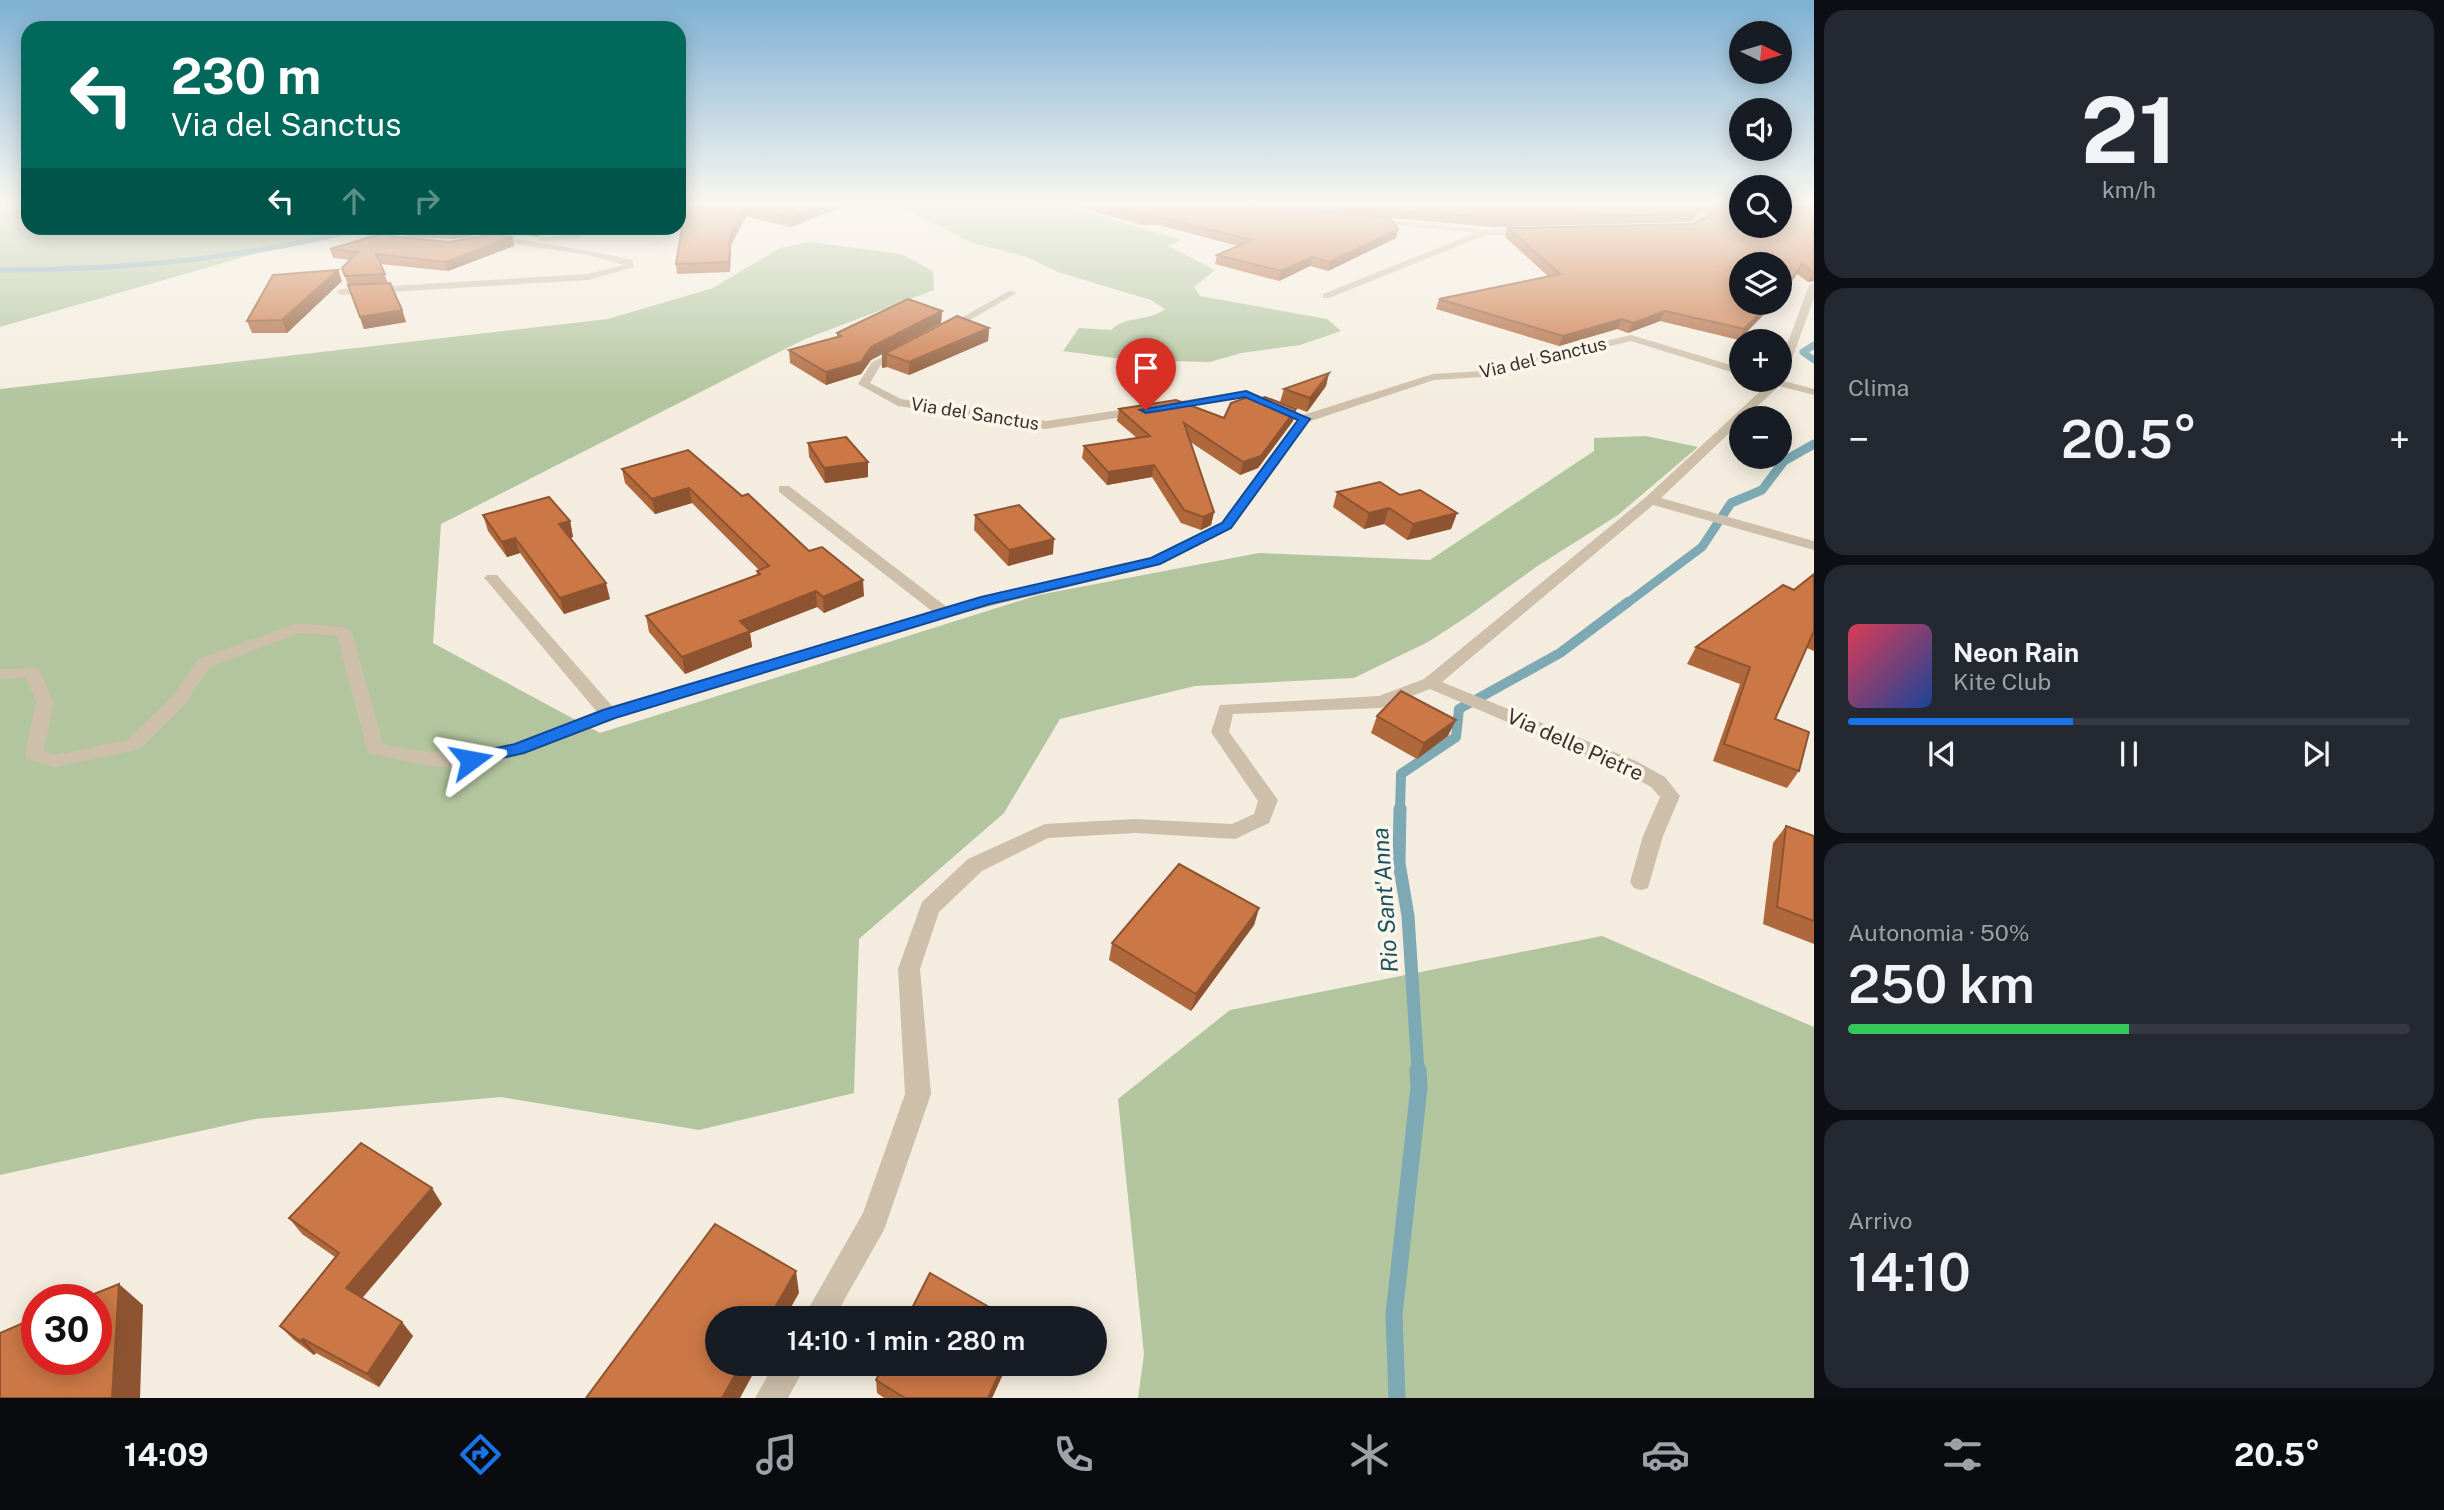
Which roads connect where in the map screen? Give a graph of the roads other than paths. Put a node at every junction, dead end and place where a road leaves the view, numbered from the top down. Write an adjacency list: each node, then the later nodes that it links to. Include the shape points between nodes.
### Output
1 (624, 268): 4 (street, via 588,277)
2 (1395, 268): 6 (street)
3 (1814, 285): 8 (street)
4 (341, 292)
5 (1012, 293): 7 (street)
6 (1326, 296)
7 (925, 340)
8 (1792, 340)
9 (913, 345): 14 (street, Via del Sanctus, via 876,364 864,384 898,402 1046,425 1246,394)
10 (1729, 368): 14 (street, Via del Sanctus, via 1631,338 1482,374 1433,377)
11 (1792, 385): 13 (street)
12 (1764, 392): 16 (street)
13 (1814, 392)
14 (1304, 419): 19 (street, via 1226,526 1155,561)
15 (784, 489): 19 (street)
16 (1651, 500): 17 (street); 21 (street)
17 (1814, 546)
18 (492, 578): 22 (street)
19 (945, 613): 22 (street)
20 (0, 674): 22 (street, via 32,672 45,702 34,755 55,761 133,745 179,699 204,663 297,628 344,632 375,749 429,760 471,760 519,748)
21 (1437, 686): 23 (street, Via delle Pietre, via 1658,782 1670,796); 24 (street, via 1381,702 1226,709 1220,732 1268,800 1262,818 1235,832 1135,826 1045,831 975,865 930,908 909,969 918,1094 874,1220)
22 (609, 714)
23 (1641, 882)
24 (825, 1306)
25 (784, 1376): 26 (street)
26 (771, 1398)

